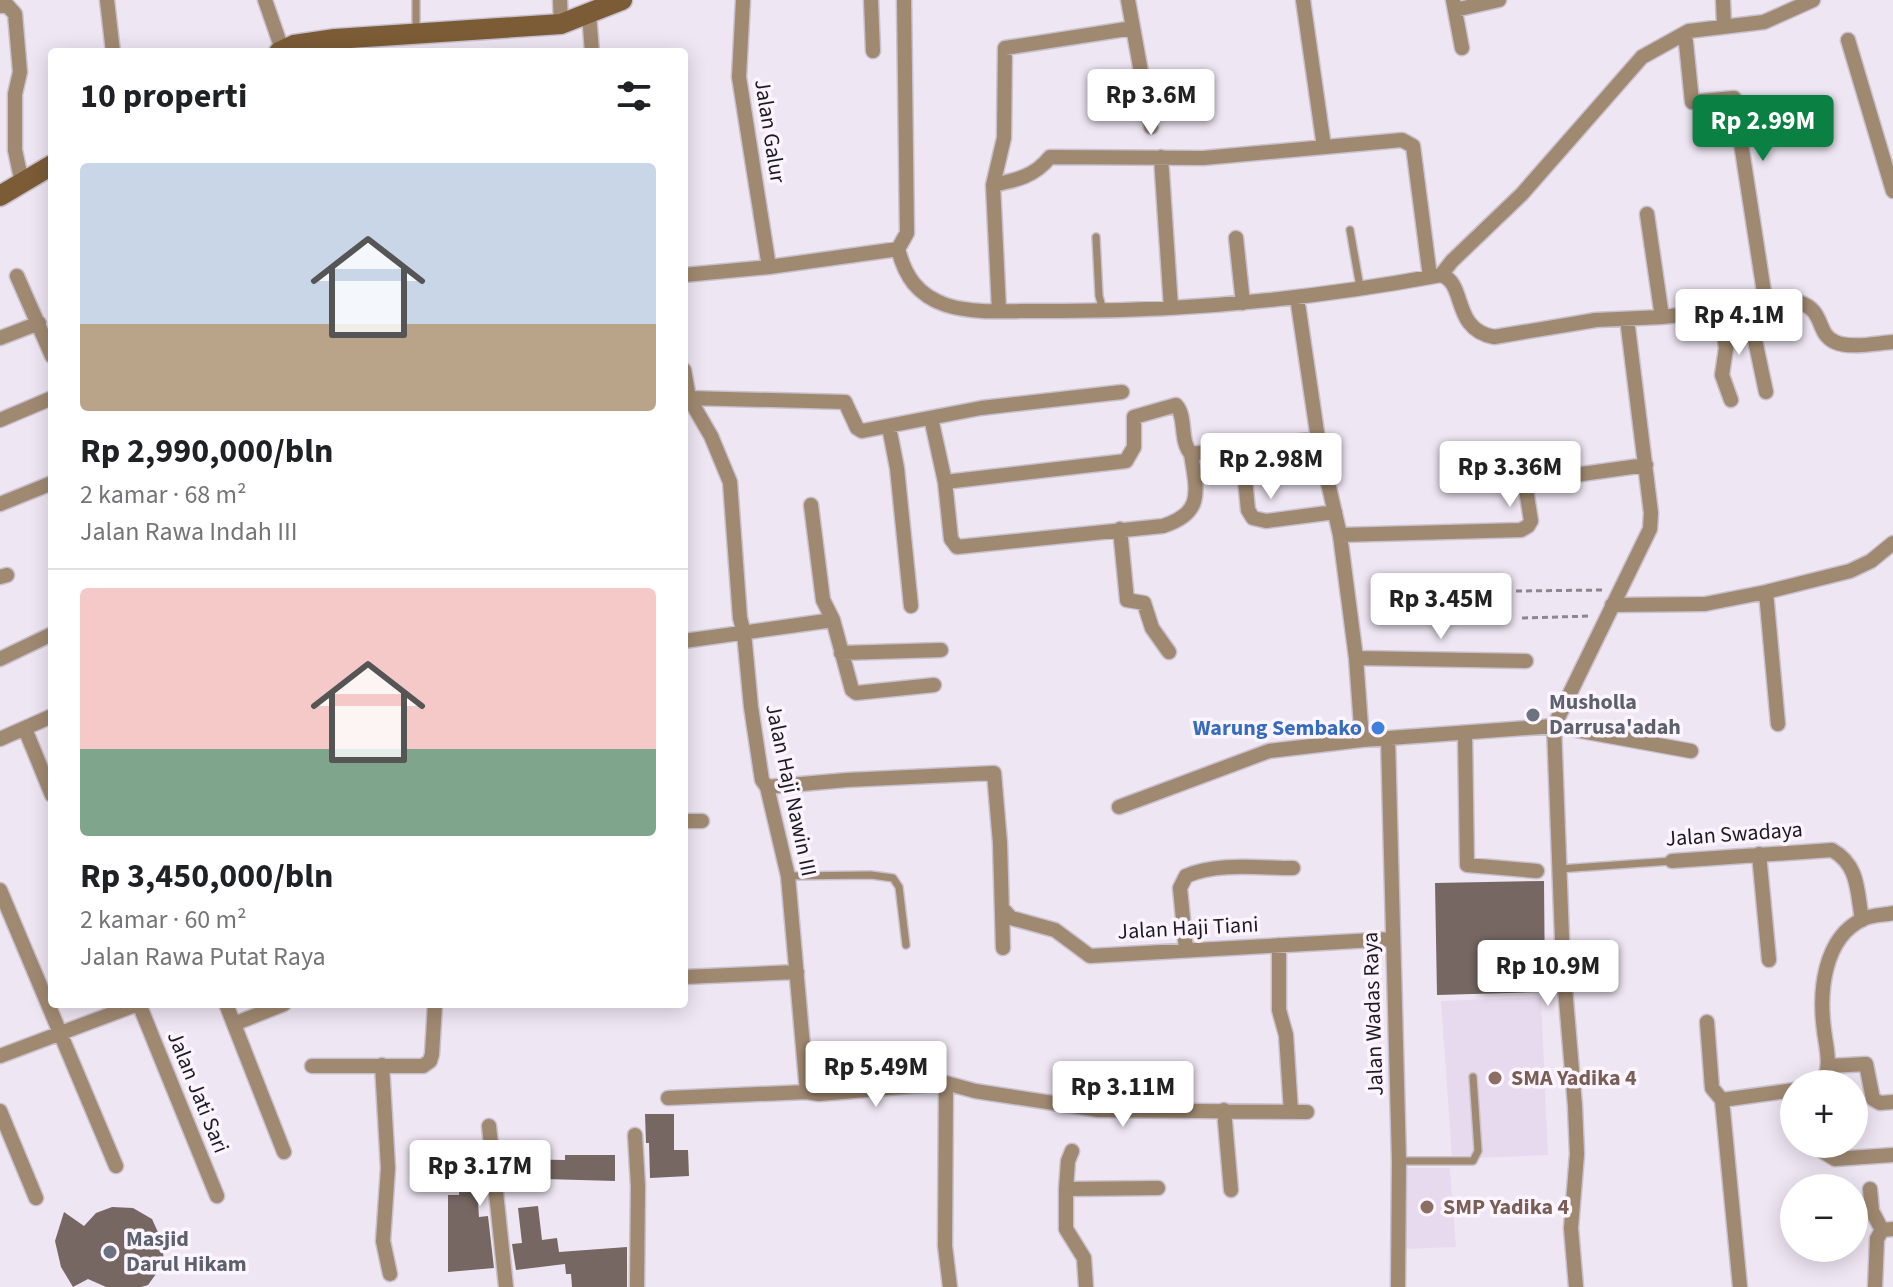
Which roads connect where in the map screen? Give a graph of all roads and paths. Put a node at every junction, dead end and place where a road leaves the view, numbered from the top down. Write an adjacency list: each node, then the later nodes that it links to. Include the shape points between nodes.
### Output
1 (107, 0): 24 (street)
2 (265, 0): 25 (street)
3 (416, 0): 21 (lane)
4 (560, 0): 17 (street)
5 (622, 0): 16 (street)
6 (743, 0): 44 (street, Jalan Galur, via 739,77)
7 (871, 0): 29 (street)
8 (904, 0): 43 (street, via 907,233)
9 (1128, 0): 19 (street)
10 (1303, 0): 31 (street)
11 (1499, 0): 14 (street)
12 (1723, 0): 18 (street)
13 (1813, 0): 18 (street, via 1764,22)
14 (1454, 5): 28 (street)
15 (0, 6): 35 (street, via 7,5 15,14 20,72 15,150)
16 (589, 14): 17 (street); 27 (street)
17 (561, 24): 21 (street)
18 (1724, 25): 20 (street)
19 (1133, 28): 30 (street); 36 (street, via 1005,48 1004,138)
20 (1685, 33): 47 (street, via 1642,57 1522,194); 51 (street, via 1692,102 1734,98)
21 (416, 34): 23 (street)
22 (1848, 40): 34 (street)
23 (386, 43): 26 (street, via 306,43)
24 (113, 48)
25 (280, 48)
26 (290, 48)
27 (592, 48)
28 (1462, 48)
29 (873, 51)
30 (1151, 127)
31 (1324, 147): 32 (street); 47 (street, via 1402,140 1413,146)
32 (1161, 157): 36 (street, via 1050,157 1023,179); 53 (street)
33 (48, 167): 35 (street)
34 (1890, 168): 37 (street)
35 (22, 183): 38 (street)
36 (993, 185): 54 (street)
37 (1893, 191)
38 (0, 196)
39 (1647, 214): 57 (street)
40 (1350, 230): 48 (lane)
41 (1096, 237): 56 (lane)
42 (1236, 238): 50 (street)
43 (898, 249): 44 (street); 54 (street, via 903,270 927,297 955,307)
44 (769, 267): 45 (street)
45 (688, 275)
46 (17, 276): 59 (street)
47 (1436, 276): 48 (street); 58 (street, via 1452,282 1471,328 1482,335)
48 (1360, 287): 49 (street)
49 (1297, 297): 50 (street); 72 (street)
50 (1243, 303): 53 (street)
51 (1766, 305): 52 (street); 61 (street, via 1808,305 1833,342)
52 (1748, 307): 55 (street); 65 (street)
53 (1171, 308): 56 (street)
54 (999, 310): 56 (street)
55 (1720, 310): 57 (street); 68 (street, via 1726,348 1722,375)
56 (1103, 311)
57 (1662, 317): 58 (street)
58 (1627, 319): 75 (street)
59 (39, 323): 60 (street); 62 (street)
60 (0, 338)
61 (1893, 342)
62 (48, 346)
63 (688, 392): 66 (street, Jalan Haji Nawin III)
64 (1122, 392): 69 (street)
65 (1766, 392)
66 (689, 398): 71 (street, via 845,402 859,430); 91 (street, Jalan Haji Nawin III, via 730,482)
67 (48, 400): 70 (street)
68 (1731, 400)
69 (931, 418): 71 (street); 76 (street)
70 (0, 420)
71 (889, 427): 87 (street)
72 (1318, 439): 73 (street); 80 (street)
73 (1242, 448): 74 (street); 80 (street, via 1253,518)
74 (1191, 454): 76 (street, via 1176,405 1134,417 1134,447 1126,461); 81 (street, via 1195,498 1185,518 1163,526)
75 (1646, 465): 82 (street, via 1532,481 1526,489 1531,521 1521,530); 84 (street, via 1650,529)
76 (945, 482): 81 (street, via 951,539 957,547)
77 (48, 486): 78 (street)
78 (0, 504)
79 (811, 505): 90 (street, via 823,600)
80 (1335, 512): 82 (street)
81 (1120, 529): 95 (street, via 1127,600 1144,603 1152,628)
82 (1340, 535): 97 (street)
83 (1893, 543): 86 (street, via 1850,571)
84 (1620, 590): 85 (path); 88 (street)
85 (1516, 591)
86 (1766, 592): 88 (street, via 1705,604); 102 (street)
87 (911, 606)
88 (1609, 610): 89 (path); 103 (street)
89 (1522, 618)
90 (833, 620): 91 (street); 96 (street)
91 (744, 633): 93 (street); 111 (street, Jalan Haji Nawin III, via 751,707)
92 (48, 636): 98 (street)
93 (688, 640)
94 (941, 650): 96 (street)
95 (1169, 652)
96 (841, 653): 100 (street, via 856,693)
97 (1356, 658): 99 (street); 108 (street)
98 (0, 659)
99 (1526, 661)
100 (934, 685)
101 (48, 718): 104 (street)
102 (1778, 724)
103 (1554, 726): 105 (street); 109 (street); 118 (street)
104 (25, 729): 106 (street); 110 (street)
105 (1465, 733): 107 (street); 119 (street, via 1467,865)
106 (0, 739)
107 (1388, 739): 108 (street); 125 (street, Jalan Wadas Raya)
108 (1362, 740): 112 (street, via 1269,751)
109 (1691, 751)
110 (48, 785)
111 (767, 787): 120 (street, Jalan Haji Nawin III); 122 (street, via 994,773)
112 (1119, 807)
113 (688, 821): 114 (street)
114 (702, 821)
115 (1759, 854): 116 (street, Jalan Swadaya); 124 (street, Jalan Swadaya, via 1832,850 1846,857); 130 (street)
116 (1672, 861): 118 (lane, Jalan Swadaya)
117 (1293, 868): 129 (street, via 1230,868 1186,876 1180,888)
118 (1558, 869): 180 (street, via 1575,1106 1571,1228)
119 (1537, 871)
120 (788, 876): 126 (lane, via 893,878 899,887); 131 (street, Jalan Haji Nawin III)
121 (0, 890): 133 (street)
122 (1002, 908): 128 (street); 129 (street, Jalan Haji Tiani, via 1011,918 1055,930 1090,956)
123 (1893, 913): 124 (street)
124 (1862, 920): 146 (street, via 1828,962 1822,991)
125 (1392, 939): 127 (street, Jalan Haji Tiani); 165 (street, Jalan Wadas Raya)
126 (906, 945)
127 (1279, 945): 129 (street, Jalan Haji Tiani); 157 (street, via 1279,1010 1286,1035)
128 (1003, 948)
129 (1186, 950)
130 (1769, 960)
131 (797, 972): 132 (street); 150 (street, Jalan Haji Nawin III)
132 (688, 977)
133 (48, 1005)
134 (49, 1008): 142 (street)
135 (128, 1008): 142 (street)
136 (140, 1008): 171 (street, Jalan Jati Sari)
137 (228, 1008): 141 (street)
138 (274, 1008): 141 (street)
139 (435, 1008): 144 (street, via 430,1061 423,1066)
140 (1707, 1022): 153 (street, via 1712,1088)
141 (234, 1024): 162 (street)
142 (60, 1034): 143 (street); 166 (street)
143 (0, 1056)
144 (382, 1065): 145 (street); 174 (street, via 388,1168 383,1241)
145 (312, 1066)
146 (1829, 1066): 147 (street); 154 (street, via 1866,1064 1873,1099)
147 (1827, 1070)
148 (1473, 1077): 165 (lane, via 1478,1151 1473,1161)
149 (946, 1083): 150 (street); 155 (street, via 1099,1110); 177 (street, via 945,1246)
150 (807, 1092): 152 (street)
151 (1780, 1092): 153 (street)
152 (668, 1098)
153 (1722, 1100): 181 (street)
154 (1893, 1102)
155 (1224, 1110): 157 (street); 170 (street)
156 (0, 1111): 172 (street)
157 (1291, 1112): 158 (street)
158 (1307, 1112)
159 (489, 1126): 175 (street)
160 (635, 1135): 176 (street)
161 (1072, 1151): 168 (street)
162 (284, 1152)
163 (1893, 1155): 164 (street)
164 (1868, 1157)
165 (1399, 1161): 179 (street, Jalan Wadas Raya)
166 (116, 1166)
167 (1158, 1188): 168 (street)
168 (1066, 1189): 178 (street, via 1066,1229 1084,1258)
169 (1870, 1189): 173 (street, via 1872,1211)
170 (1231, 1190)
171 (217, 1196)
172 (36, 1198)
173 (1888, 1230): 182 (street, via 1877,1239)
174 (390, 1274)
175 (506, 1287)
176 (637, 1287)
177 (950, 1287)
178 (1086, 1287)
179 (1398, 1287)
180 (1576, 1287)
181 (1740, 1287)
182 (1875, 1287)

